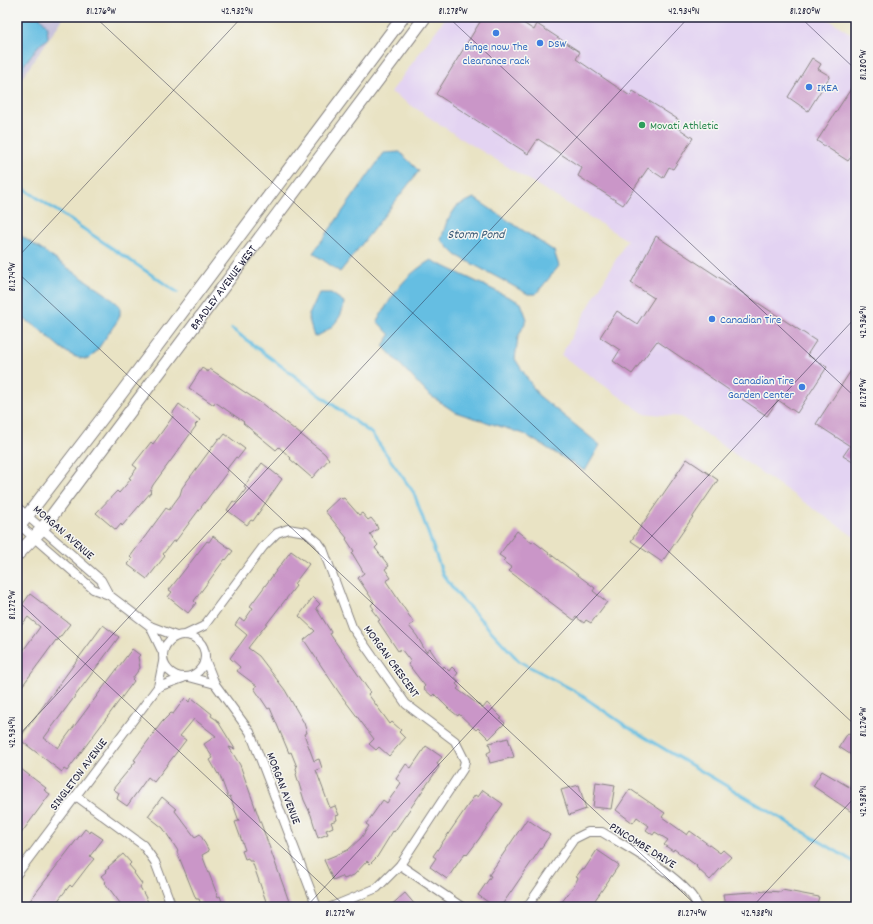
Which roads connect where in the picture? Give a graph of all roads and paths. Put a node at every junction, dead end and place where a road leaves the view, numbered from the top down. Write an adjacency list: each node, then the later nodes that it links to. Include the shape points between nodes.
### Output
1 (403, 17): 4 (main road, BRADLEY AVENUE WEST)
2 (425, 17): 5 (main road, BRADLEY AVENUE WEST, via 194,329)
3 (17, 507): 4 (street, MORGAN AVENUE)
4 (20, 523): 5 (street, MORGAN AVENUE); 5 (street, MORGAN AVENUE)
5 (38, 534): 6 (main road, BRADLEY AVENUE WEST); 7 (street, MORGAN AVENUE, via 93,589); 7 (street, MORGAN AVENUE, via 101,580)
6 (17, 555)
7 (109, 595): 8 (street, MORGAN AVENUE)
8 (150, 626): 11 (street, MORGAN AVENUE); 13 (street, MORGAN AVENUE)
9 (204, 626): 10 (street, MORGAN CRESCENT); 12 (street); 19 (street, MORGAN CRESCENT, via 271,538 288,529 306,532 324,549 352,627 406,704 455,741 465,761 463,769)
10 (185, 635): 11 (street); 12 (street, via 198,640)
11 (176, 636): 13 (street, via 167,643)
12 (203, 647): 14 (street)
13 (163, 658): 15 (street, via 173,675); 17 (street, SINGLETON AVENUE)
14 (205, 659): 15 (street, via 200,671); 16 (street, MORGAN AVENUE)
15 (186, 677): 16 (street); 17 (street)
16 (215, 684): 22 (street, MORGAN AVENUE, via 250,732)
17 (158, 687): 18 (street, SINGLETON AVENUE)
18 (76, 796): 20 (street, SINGLETON AVENUE); 21 (street, via 143,845 155,862)
19 (400, 864): 23 (street, MORGAN CRESCENT, via 377,888); 24 (street)
20 (17, 874)
21 (172, 907)
22 (318, 907)
23 (331, 907)
24 (462, 907)
25 (527, 907): 26 (street, PINCOMBE DRIVE, via 574,840 588,832 602,832 676,880 689,891)
26 (698, 907)

